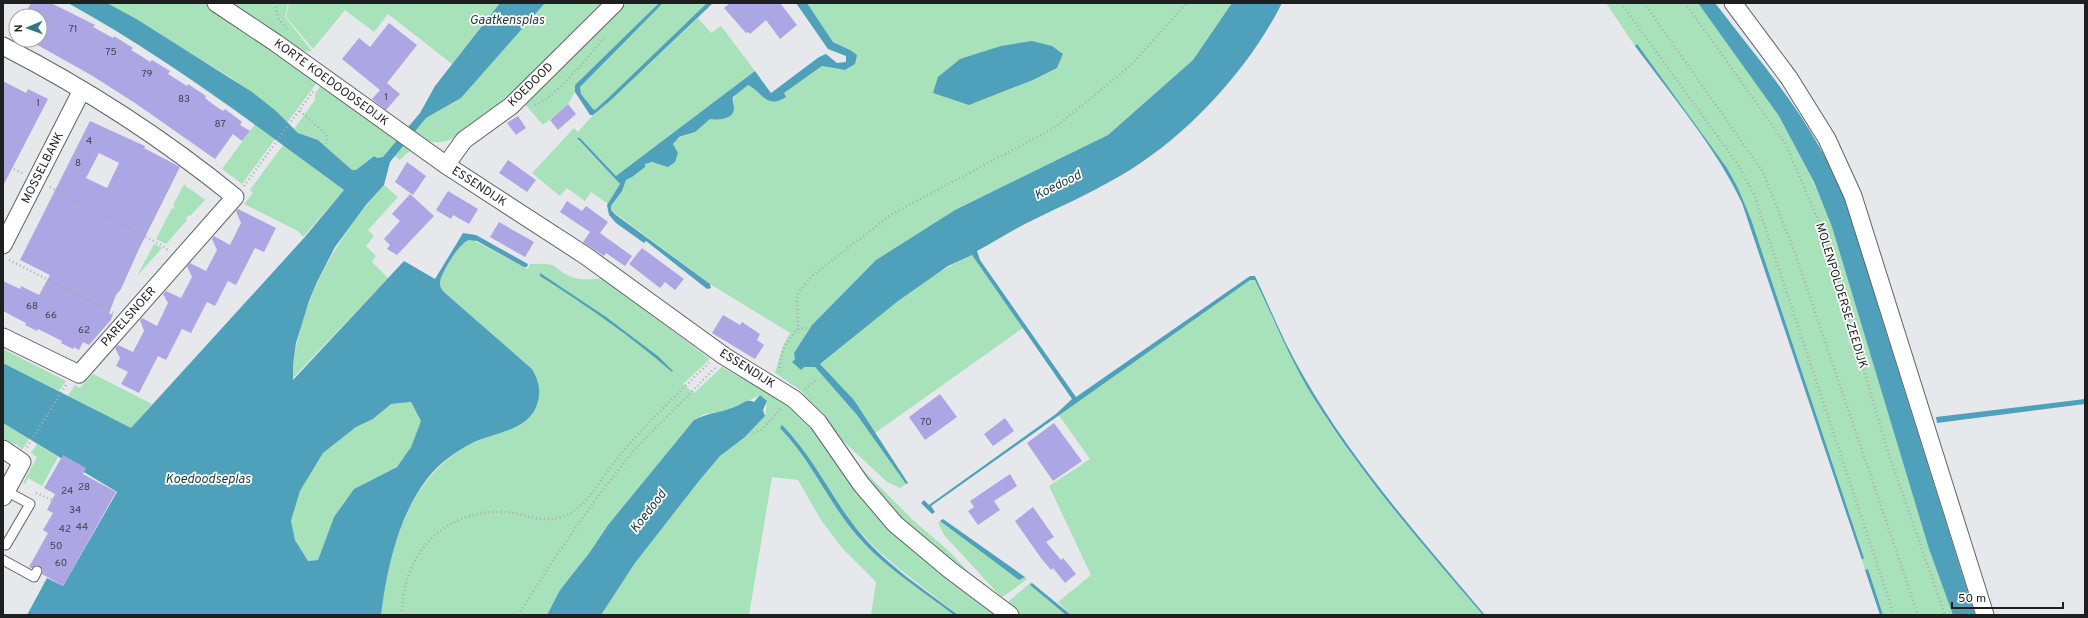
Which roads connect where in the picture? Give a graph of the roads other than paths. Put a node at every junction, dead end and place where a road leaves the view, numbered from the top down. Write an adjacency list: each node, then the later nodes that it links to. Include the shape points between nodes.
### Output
1 (216, 3): 6 (street, KORTE KOEDOODSEDIJK)
2 (615, 3): 6 (street, KOEDOOD, via 511,106 464,140)
3 (1733, 3): 15 (street, via 1789,78 1827,139 1853,196)
4 (3, 46): 5 (street)
5 (82, 90): 7 (street, MOSSELBANK); 8 (street, PARELSNOER, via 196,166 235,197 79,374)
6 (446, 165): 14 (street, ESSENDIJK, via 586,256 721,353 784,392 807,410 873,499 895,524)
7 (3, 245)
8 (3, 337)
9 (3, 449): 10 (street, via 23,455 22,462)
10 (5, 494): 11 (lane, via 30,504)
11 (6, 545)
12 (3, 560): 13 (lane, via 34,577)
13 (37, 571)
14 (1010, 615)
15 (1986, 615)

